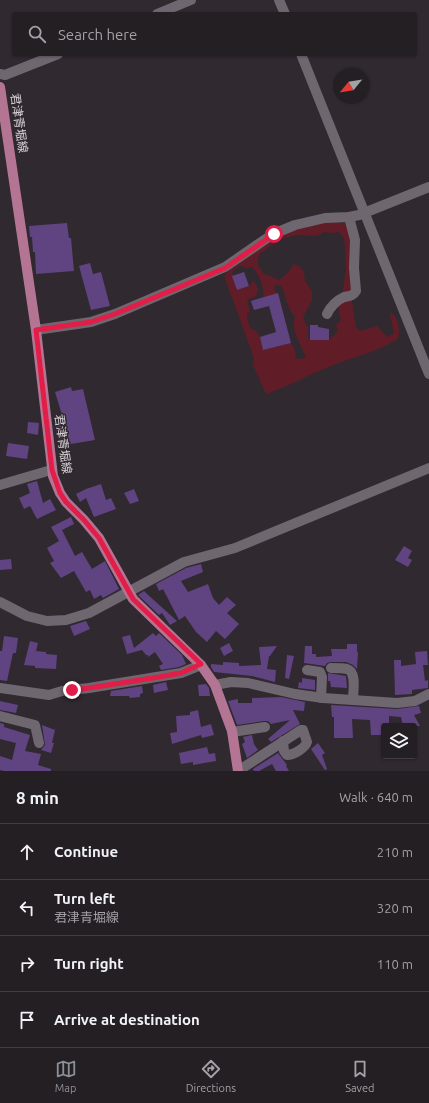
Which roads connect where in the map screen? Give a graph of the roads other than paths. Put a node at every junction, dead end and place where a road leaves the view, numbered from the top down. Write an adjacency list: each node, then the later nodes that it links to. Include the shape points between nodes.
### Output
1 (191, 0): 3 (street)
2 (279, 0): 4 (street)
3 (162, 12)
4 (284, 12)
5 (53, 56): 7 (street, via 5,75)
6 (302, 56): 10 (street)
7 (0, 74)
8 (0, 87): 13 (main road, 君津青堀線)
9 (429, 187): 10 (street)
10 (365, 213): 11 (street); 14 (street)
11 (349, 218): 12 (street, via 355,240 356,291 355,294 338,300); 13 (street, via 325,218 295,225 274,234 225,268 115,314 91,322)
12 (327, 314)
13 (36, 330): 16 (main road, 君津青堀線)
14 (429, 374)
15 (429, 468): 18 (street, via 235,548 184,562)
16 (52, 470): 17 (street); 18 (main road, 君津青堀線, via 60,493 99,538)
17 (0, 485)
18 (128, 591): 19 (street, via 89,612 66,620 47,622 27,616); 20 (main road, 君津青堀線, via 133,599)
19 (0, 602)
20 (201, 664): 23 (main road, 君津青堀線); 24 (street, via 181,673 49,695)
21 (331, 668): 27 (street, via 351,672)
22 (307, 670): 26 (street, via 320,672)
23 (215, 685): 26 (street, via 231,682 248,683); 30 (main road, 君津青堀線)
24 (0, 688)
25 (429, 694): 27 (street, via 397,703)
26 (321, 698): 27 (street)
27 (353, 699)
28 (0, 716): 32 (street, via 35,725)
29 (261, 730): 30 (street)
30 (232, 732): 33 (main road, 君津青堀線)
31 (284, 741): 33 (street)
32 (39, 743)
33 (238, 771)

